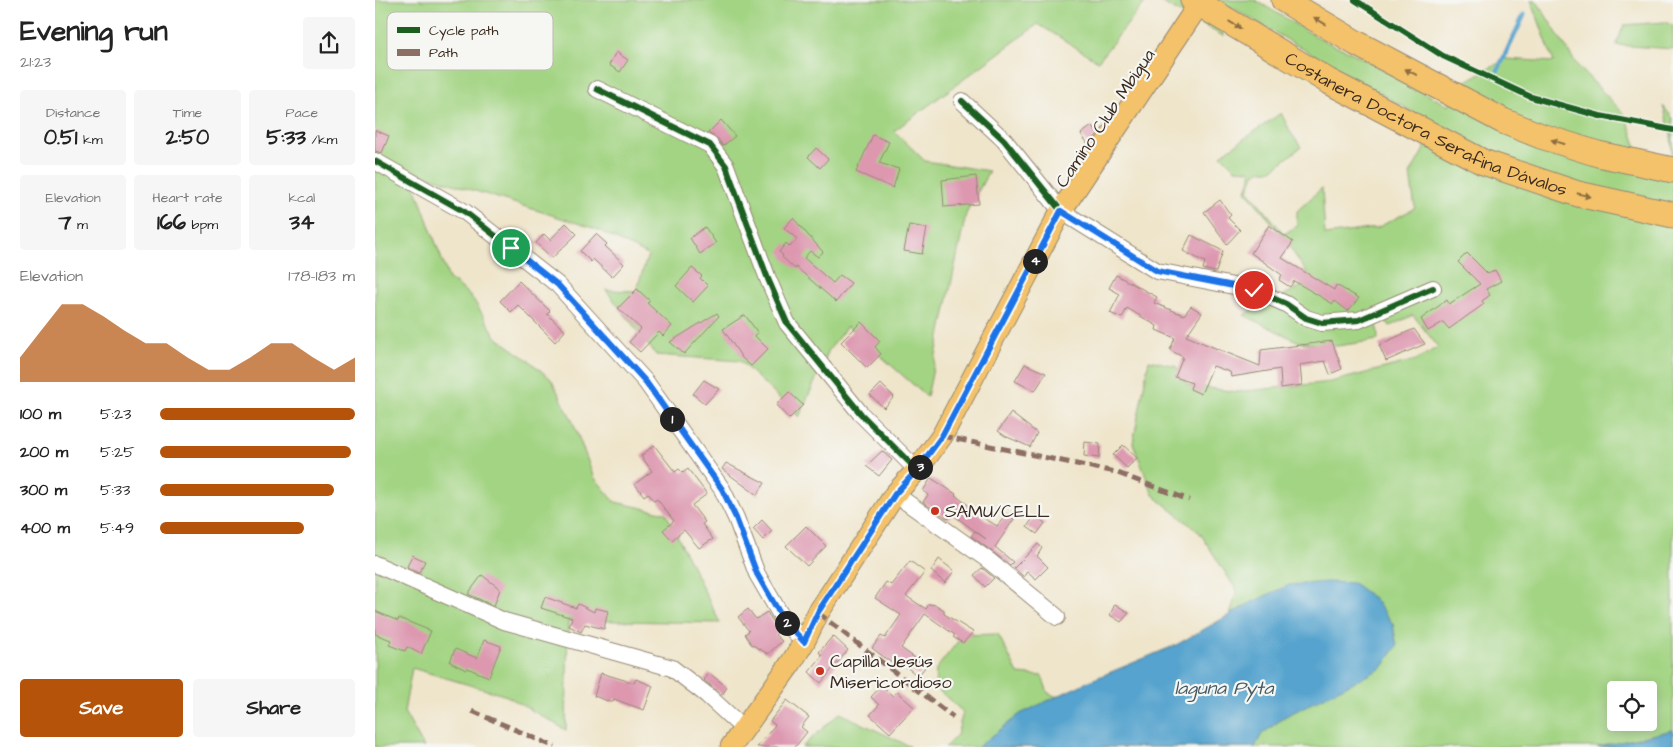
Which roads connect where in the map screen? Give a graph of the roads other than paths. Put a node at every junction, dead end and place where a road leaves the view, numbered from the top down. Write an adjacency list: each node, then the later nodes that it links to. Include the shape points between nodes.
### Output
1 (1284, 0): 6 (highway, Costanera Doctora Serafina Dávalos, one-way to 1, via 1598,154 1503,121 1356,43)
2 (1197, 1): 7 (highway, Costanera Doctora Serafina Dávalos, one-way to 7, via 1328,81 1483,162 1579,194); 8 (main road, Camino Club Mbigua)
3 (597, 89): 12 (street, via 710,145 726,166 787,323 861,414)
4 (962, 101): 8 (street, via 1003,140)
5 (375, 162): 16 (street, via 465,212 558,285 646,382 722,489 757,574 783,619)
6 (1673, 170)
7 (1646, 210): 9 (highway, Costanera Doctora Serafina Dávalos); 10 (street)
8 (1061, 211): 11 (street, via 1157,271 1254,290 1322,323 1359,320); 12 (main road, Camino Club Mbigua, via 942,436)
9 (1673, 215)
10 (1673, 222)
11 (1433, 288)
12 (917, 470): 13 (main road)
13 (895, 494): 15 (street, via 988,560); 16 (main road, via 818,612)
14 (375, 564): 17 (street, via 504,621 672,668)
15 (1057, 617)
16 (804, 642): 17 (main road)
17 (743, 728): 18 (main road)
18 (731, 747)

